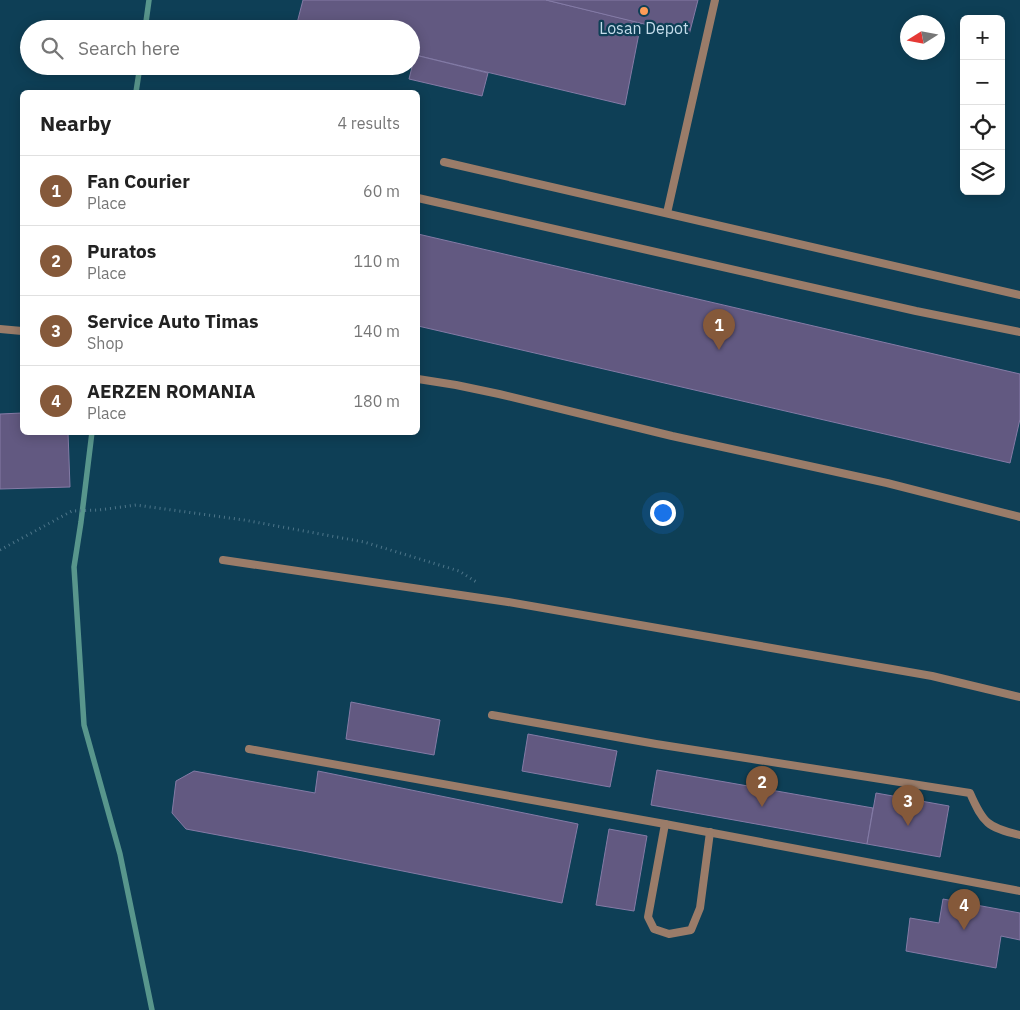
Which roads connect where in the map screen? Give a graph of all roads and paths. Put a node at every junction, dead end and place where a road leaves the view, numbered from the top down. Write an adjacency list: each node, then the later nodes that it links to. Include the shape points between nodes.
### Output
1 (715, 0): 4 (lane)
2 (444, 162): 4 (lane)
3 (420, 198): 8 (lane)
4 (667, 214): 5 (lane)
5 (1020, 295)
6 (0, 329): 7 (lane)
7 (20, 332)
8 (1020, 332)
9 (420, 378): 10 (lane)
10 (1020, 515)
11 (0, 550): 13 (path, via 74,511 136,505 364,542 460,571)
12 (223, 560): 14 (lane, via 518,604 932,676)
13 (484, 587)
14 (1020, 696)
15 (492, 715): 19 (lane, via 970,794 986,822 1001,831)
16 (249, 749): 17 (lane)
17 (665, 824): 18 (lane); 18 (lane, via 648,917 654,929 668,934 691,930 700,908)
18 (710, 832): 20 (lane)
19 (1020, 835)
20 (1020, 891)

